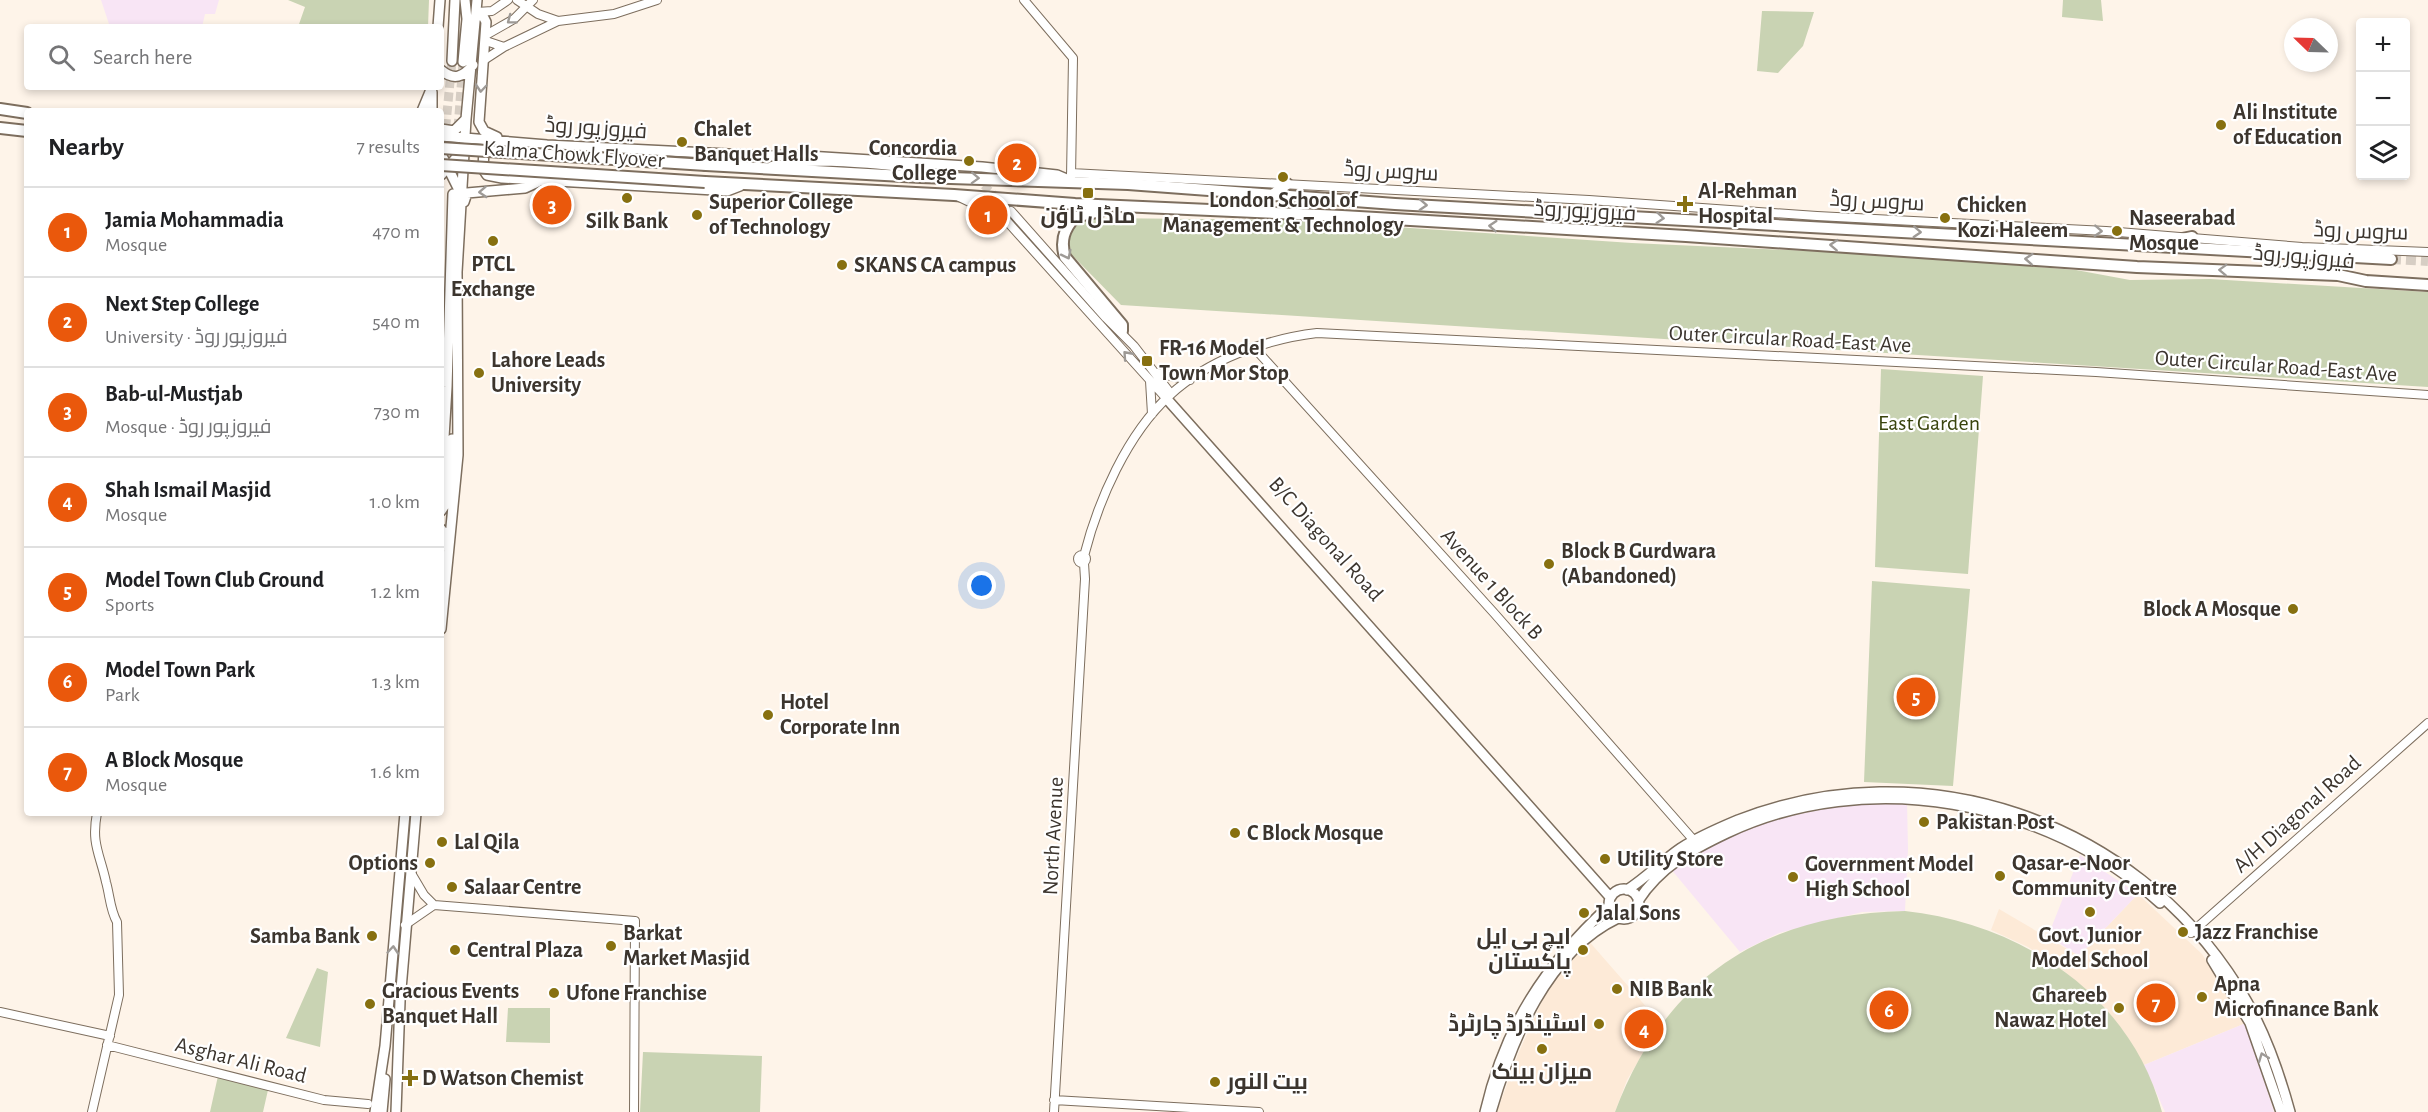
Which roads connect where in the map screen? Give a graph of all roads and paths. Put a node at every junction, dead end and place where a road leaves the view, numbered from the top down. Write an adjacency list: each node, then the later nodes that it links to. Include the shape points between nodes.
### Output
1 (440, 0): 12 (main road)
2 (455, 0): 16 (main road)
3 (465, 0): 17 (main road)
4 (477, 0): 10 (main road)
5 (508, 0): 10 (street, via 490,11)
6 (517, 0): 9 (street)
7 (657, 0): 11 (street, via 614,14)
8 (1024, 0): 39 (street, via 1073,58)
9 (530, 3): 11 (street, via 538,14); 13 (street, one-way to 13)
10 (477, 13): 13 (main road, via 485,18); 17 (main road)
11 (558, 21): 14 (street)
12 (438, 24)
13 (486, 38): 14 (street); 15 (main road)
14 (504, 47): 15 (street)
15 (484, 60): 31 (main road, one-way to 31, via 481,128 488,135)
16 (452, 61)
17 (468, 63): 18 (main road, via 464,75 458,77); 25 (main road)
18 (444, 71)
19 (431, 90): 21 (main road)
20 (432, 90): 22 (main road)
21 (424, 108)
22 (432, 108)
23 (0, 109): 24 (main road)
24 (24, 113)
25 (466, 119): 27 (main road, via 454,131); 30 (main road)
26 (0, 128): 28 (main road)
27 (444, 129)
28 (24, 131)
29 (444, 136): 30 (main road, فیروزپور روڈ)
30 (461, 138): 31 (main road, فیروزپور روڈ); 33 (main road); 34 (main road)
31 (519, 142): 33 (main road, via 477,143); 35 (main road, فیروزپور روڈ); 40 (main road, via 486,147 483,169 490,176)
32 (444, 148): 36 (main road, Kalma Chowk Flyover, bridge)
33 (464, 149): 37 (main road); 44 (main road)
34 (444, 152)
35 (769, 162): 36 (main road, فیروزپور روڈ); 38 (street); 39 (main road, فیروزپور روڈ, one-way to 39, via 921,177)
36 (706, 165)
37 (445, 166): 41 (main road, Kalma Chowk Flyover, bridge); 44 (main road)
38 (928, 169)
39 (1071, 177): 42 (street, سروس روڈ); 46 (main road, فیروزپور روڈ)
40 (540, 182): 43 (main road, فیروزپور روڈ, via 727,191); 50 (main road, فیروزپور روڈ, one-way to 50, via 525,188 467,193)
41 (705, 182): 43 (main road, فیروزپور روڈ)
42 (1287, 184): 46 (main road); 49 (street, سروس روڈ, one-way to 49)
43 (740, 186): 45 (main road, فیروزپور روڈ)
44 (457, 194): 50 (main road); 64 (main road)
45 (954, 195): 47 (main road, فیروزپور روڈ); 60 (street, one-way to 45, via 1005,219)
46 (1271, 196): 51 (main road, فیروزپور روڈ, one-way to 51)
47 (1131, 207): 54 (main road, فیروزپور روڈ, one-way to 47, via 2338,275 2124,266 1710,237); 55 (main road, one-way to 55, via 1075,217 1065,230 1062,247 1065,257 1122,325)
48 (1011, 211): 55 (street, B/C Diagonal Road)
49 (2192, 237): 51 (main road); 52 (street, سروس روڈ, via 2302,247)
50 (458, 246): 56 (main road)
51 (2146, 246): 53 (main road, فیروزپور روڈ)
52 (2428, 252)
53 (2391, 259)
54 (2428, 285)
55 (1122, 332): 58 (street, B/C Diagonal Road)
56 (456, 335): 65 (main road); 66 (main road, via 458,455)
57 (1258, 347): 59 (street, Outer Circular Road-East Ave); 61 (street, Outer Circular Road-East Ave, via 1328,333 2096,372); 71 (street, Avenue 1 Block B, via 1259,353)
58 (1157, 373): 59 (street); 62 (street, B/C Diagonal Road)
59 (1190, 380): 62 (street, Outer Circular Road-East Ave)
60 (1150, 381): 62 (street); 63 (street)
61 (2428, 394)
62 (1169, 396): 63 (street, Outer Circular Road-East Ave); 74 (main road, B/C Diagonal Road)
63 (1152, 416): 85 (street, North Avenue, via 1112,478 1084,559 1086,579)
64 (444, 438)
65 (444, 506)
66 (444, 598)
67 (2428, 723): 79 (street, A/H Diagonal Road)
68 (97, 816): 81 (street, via 95,847 119,938 120,982)
69 (405, 816): 83 (main road, one-way to 69)
70 (416, 816): 72 (main road)
71 (1696, 844): 73 (main road); 75 (main road, via 1663,870); 79 (main road, via 1750,816 1831,796 1881,792 1965,798 2028,817 2088,844 2155,889)
72 (411, 873): 76 (street); 78 (main road)
73 (1627, 890): 74 (main road); 75 (main road)
74 (1611, 899): 77 (main road); 95 (main road, via 1534,990 1501,1062)
75 (1638, 901): 77 (main road, via 1632,916)
76 (434, 905): 78 (street); 92 (street, via 635,921)
77 (1618, 918): 96 (main road, via 1584,938 1540,993)
78 (405, 925): 84 (main road)
79 (2193, 931): 97 (main road, one-way to 79, via 2242,1008); 98 (main road, via 2248,1004 2270,1049)
80 (0, 1012): 81 (street)
81 (110, 1036): 82 (street)
82 (107, 1045): 86 (street, Asghar Ali Road, via 324,1100); 87 (street)
83 (384, 1052): 88 (main road); 89 (main road)
84 (397, 1053): 90 (main road); 91 (main road)
85 (1054, 1101): 93 (street, North Avenue); 94 (street)
86 (368, 1104)
87 (92, 1112)
88 (375, 1112)
89 (382, 1112)
90 (390, 1112)
91 (396, 1112)
92 (634, 1112)
93 (1054, 1112)
94 (1259, 1112)
95 (1485, 1112)
96 (1491, 1112)
97 (2282, 1112)
98 (2290, 1112)

